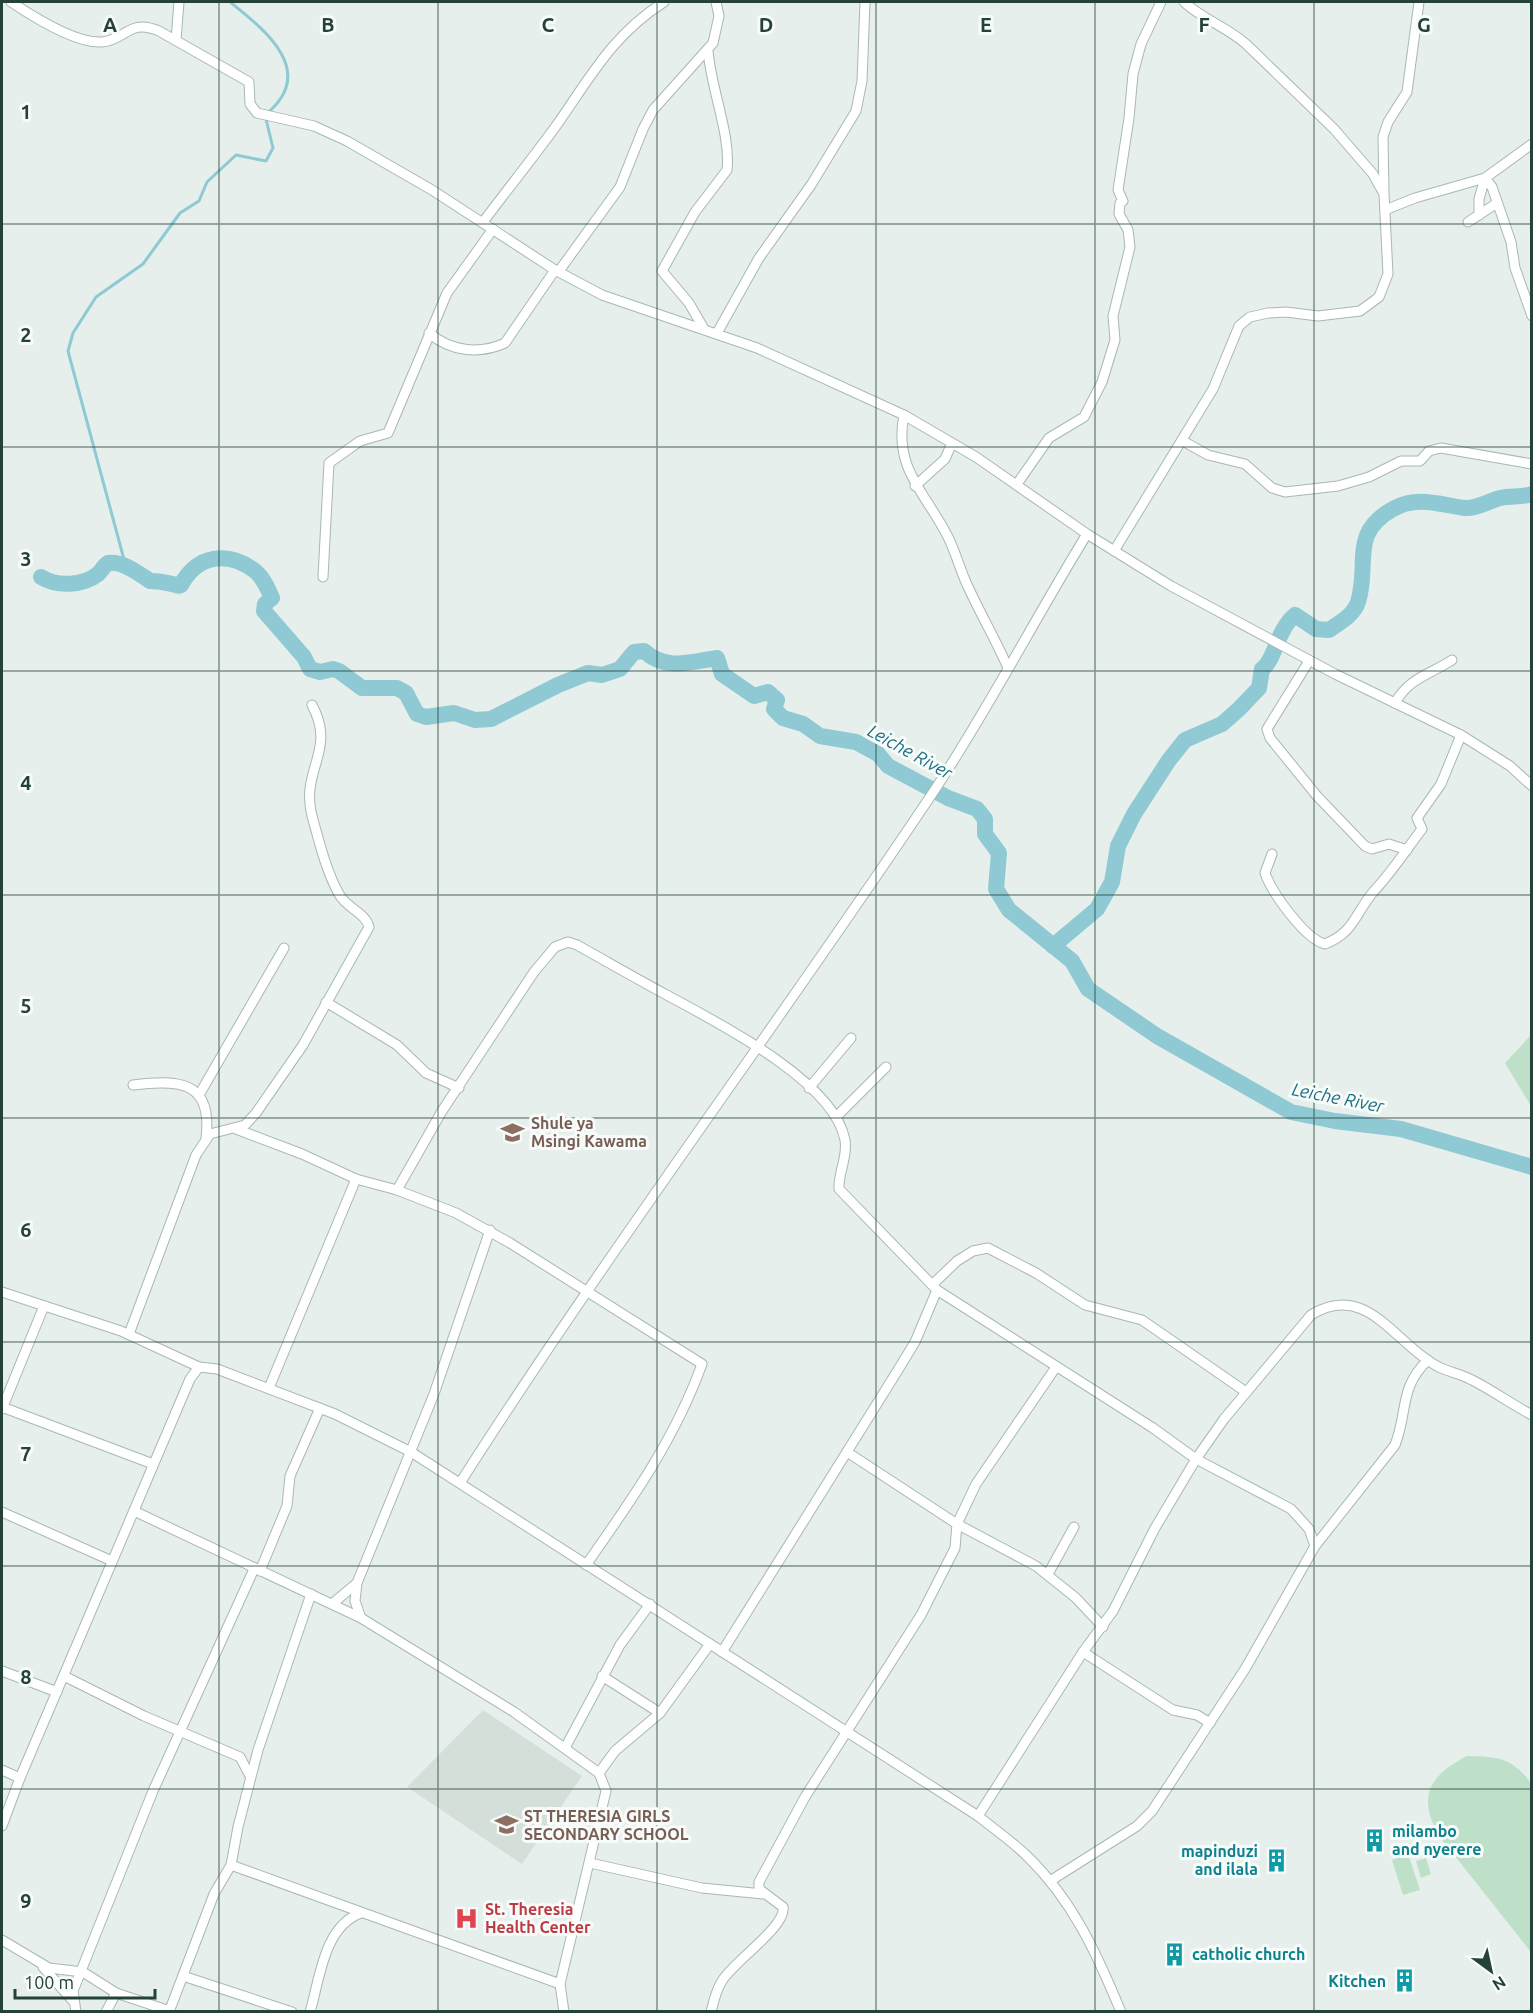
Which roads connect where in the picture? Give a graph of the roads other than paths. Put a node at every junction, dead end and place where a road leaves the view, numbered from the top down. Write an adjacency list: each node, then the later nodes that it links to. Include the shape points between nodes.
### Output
1 (11, 2): 9 (street, via 45,22 92,41 111,40 125,30 144,26)
2 (179, 2): 9 (street)
3 (664, 2): 17 (street, via 633,24 606,52)
4 (716, 2): 10 (street, via 718,26)
5 (865, 2): 24 (street, via 862,81 856,111 806,193 759,258)
6 (1161, 2): 29 (street, via 1141,44 1133,74 1118,190 1123,201 1119,214 1128,230 1130,248 1113,316 1116,336 1110,359 1090,410 1079,422 1049,438)
7 (1184, 2): 13 (street, via 1233,32 1267,63 1354,152)
8 (1419, 2): 13 (street, via 1407,92 1383,137)
9 (176, 40): 17 (street, via 249,82 250,104 257,112 314,126 347,141)
10 (708, 51): 20 (street, via 653,110 620,187); 22 (street, via 712,88 725,136 727,170 695,212 662,271 689,303)
11 (1532, 144): 12 (street)
12 (1485, 178): 14 (street); 15 (street); 16 (street)
13 (1384, 194): 15 (street)
14 (1497, 203): 16 (street); 21 (street)
15 (1385, 210): 26 (street, via 1389,274 1379,297 1360,311 1347,314 1286,312 1250,317 1239,326 1213,389)
16 (1479, 215): 18 (street)
17 (483, 222): 19 (street)
18 (1468, 222)
19 (493, 229): 20 (street); 23 (street, via 447,293)
20 (557, 271): 22 (street, via 613,299); 23 (street, via 505,343 459,349)
21 (1532, 316)
22 (704, 329): 24 (street)
23 (429, 333): 33 (street, via 388,433 360,441 329,463)
24 (717, 333): 25 (street)
25 (904, 415): 27 (street); 30 (street, via 902,452)
26 (1183, 441): 28 (street, via 1208,455 1245,464 1272,488 1284,492 1353,483 1401,461 1420,461 1429,451 1441,448); 32 (street)
27 (952, 443): 29 (street); 30 (street, via 945,459)
28 (1532, 464)
29 (1017, 484): 31 (street)
30 (915, 486): 36 (street, via 949,538)
31 (1088, 534): 32 (street); 36 (street)
32 (1114, 551): 35 (street)
33 (323, 577)
34 (1452, 660): 37 (street, via 1408,683)
35 (1309, 661): 37 (street); 41 (street, via 1272,719 1267,729 1270,738 1317,796 1365,846 1372,849 1389,844)
36 (1008, 668): 46 (street, via 931,796 807,978)
37 (1395, 704): 39 (street)
38 (312, 705): 44 (street, via 323,731 319,757 311,772 312,813 338,894 369,927)
39 (1461, 735): 40 (street, via 1510,766); 41 (street, via 1441,784 1418,815 1422,829)
40 (1532, 786)
41 (1407, 850): 42 (street, via 1352,927 1325,944 1312,938 1269,883 1265,873)
42 (1272, 854)
43 (284, 948): 51 (street)
44 (326, 1002): 49 (street, via 397,1045 426,1073); 53 (street, via 303,1045 256,1113)
45 (851, 1038): 50 (street)
46 (757, 1044): 49 (street, via 568,942 555,947 534,972); 50 (street); 60 (street, via 706,1124)
47 (886, 1067): 52 (street)
48 (133, 1085): 51 (street, via 179,1083 190,1086)
49 (459, 1088): 56 (street)
50 (809, 1088): 52 (street)
51 (199, 1095): 54 (street, via 206,1112)
52 (836, 1117): 58 (street, via 846,1151 838,1178 839,1190)
53 (236, 1129): 54 (street, via 218,1131); 55 (street)
54 (206, 1138): 62 (street, via 196,1155)
55 (356, 1179): 56 (street); 66 (street)
56 (397, 1190): 57 (street)
57 (490, 1230): 60 (street); 71 (street)
58 (934, 1288): 65 (street); 67 (street, via 957,1261 973,1251 988,1248 1085,1305 1142,1320); 72 (street, via 915,1342)
59 (2, 1292): 61 (street)
60 (586, 1293): 75 (street); 82 (street, via 702,1364 692,1394 656,1464)
61 (44, 1306): 62 (street); 68 (street)
62 (129, 1334): 64 (street)
63 (1428, 1360): 67 (street, via 1372,1313 1357,1307 1332,1306 1311,1315); 70 (street); 80 (street, via 1415,1374 1405,1396 1395,1445)
64 (199, 1367): 66 (street); 74 (street)
65 (1056, 1367): 73 (street); 78 (street, via 976,1484)
66 (269, 1388): 69 (street)
67 (1246, 1392): 73 (street)
68 (2, 1408): 74 (street)
69 (320, 1408): 71 (street); 83 (street, via 290,1476 287,1506)
70 (1532, 1415)
71 (411, 1452): 75 (street); 85 (street)
72 (847, 1452): 78 (street); 92 (street)
73 (1196, 1459): 80 (street, via 1292,1509 1309,1529); 90 (street)
74 (153, 1464): 76 (street)
75 (460, 1483): 82 (street)
76 (134, 1511): 81 (street); 83 (street)
77 (2, 1512): 81 (street)
78 (957, 1524): 84 (street); 101 (street, via 956,1548 934,1592)
79 (1074, 1527): 84 (street)
80 (1315, 1546): 99 (street, via 1245,1669)
81 (112, 1561): 95 (street)
82 (586, 1565): 88 (street)
83 (257, 1570): 86 (street); 100 (street)
84 (1048, 1574): 90 (street)
85 (357, 1583): 87 (street); 89 (street, via 356,1601)
86 (311, 1594): 87 (street); 103 (street)
87 (332, 1604): 89 (street)
88 (650, 1604): 91 (street); 96 (street)
89 (361, 1618): 102 (street)
90 (1103, 1627): 93 (street)
91 (710, 1644): 92 (street); 98 (street)
92 (722, 1652): 101 (street)
93 (1083, 1652): 99 (street, via 1173,1710); 109 (street)
94 (2, 1671): 97 (street)
95 (64, 1676): 97 (street); 100 (street)
96 (602, 1676): 98 (street); 102 (street)
97 (57, 1692): 108 (street)
98 (660, 1713): 106 (street, via 615,1750)
99 (1209, 1723): 113 (street, via 1152,1811 1137,1826)
100 (180, 1731): 104 (street); 118 (street, via 132,1841)
101 (847, 1733): 109 (street); 114 (street, via 790,1821 763,1873 759,1889)
102 (565, 1748): 106 (street)
103 (258, 1750): 104 (street); 107 (street)
104 (240, 1757): 107 (street)
105 (2, 1770): 108 (street)
106 (599, 1773): 111 (street, via 606,1791)
107 (250, 1777): 112 (street)
108 (20, 1778): 110 (street)
109 (978, 1816): 113 (street, via 1027,1855)
110 (2, 1826)
111 (590, 1863): 114 (street, via 702,1888); 120 (street)
112 (231, 1865): 115 (street); 119 (street, via 214,1894)
113 (1050, 1881): 130 (street, via 1075,1913)
114 (763, 1894): 129 (street, via 783,1907 782,1920 730,1970 715,1995)
115 (361, 1913): 120 (street); 127 (street, via 338,1928 330,1943)
116 (2, 1940): 117 (street)
117 (40, 1963): 118 (street, via 53,1970); 122 (street)
118 (83, 1972): 121 (street); 122 (street)
119 (183, 1976): 123 (street); 126 (street)
120 (560, 1984): 128 (street)
121 (116, 1993): 123 (street); 125 (street)
122 (73, 2001): 124 (street)
123 (167, 2011)
124 (76, 2012)
125 (106, 2012)
126 (292, 2012)
127 (310, 2012)
128 (564, 2012)
129 (711, 2012)
130 (1121, 2012)

